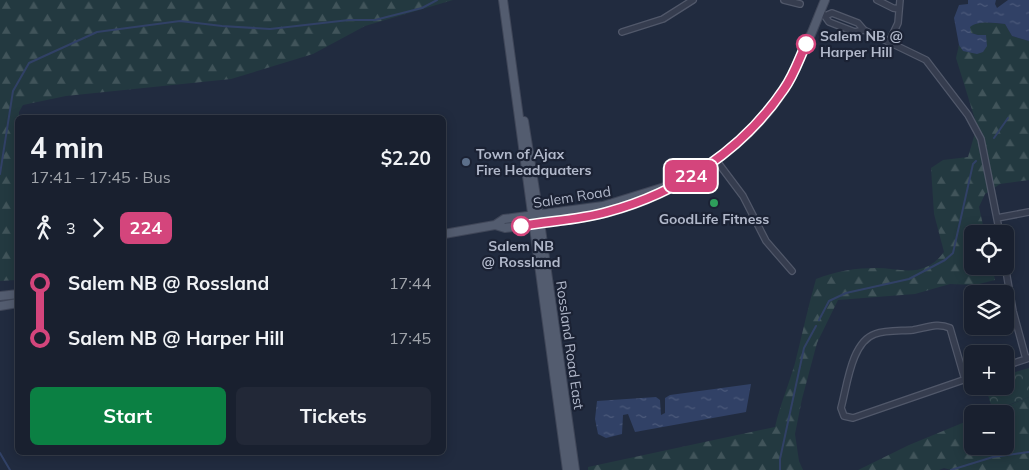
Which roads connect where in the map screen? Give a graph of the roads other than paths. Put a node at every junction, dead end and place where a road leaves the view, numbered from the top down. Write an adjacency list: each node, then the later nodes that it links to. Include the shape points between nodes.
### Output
1 (503, 0): 18 (main road, Rossland Road East)
2 (680, 0): 9 (street)
3 (693, 0): 9 (street)
4 (784, 0): 8 (street)
5 (825, 0): 11 (main road, Salem Road)
6 (877, 0): 10 (street)
7 (900, 0): 10 (street)
8 (800, 4)
9 (682, 7): 13 (street, via 663,19)
10 (899, 9): 14 (street, via 898,23)
11 (822, 15): 12 (street, via 829,22 855,32); 12 (street, via 836,14 858,23); 15 (main road, Salem Road, via 785,88 758,124)
12 (864, 30): 14 (street)
13 (622, 32)
14 (889, 42): 17 (street, via 926,60 968,115 981,139)
15 (716, 160): 18 (main road, Salem Road, via 652,198 606,213); 21 (street, via 743,196 766,241)
16 (1029, 212): 17 (street)
17 (997, 218): 19 (street)
18 (536, 219): 20 (main road, Salem Road, via 504,219 495,225); 30 (main road, Rossland Road East); 31 (main road, Rossland Road East)
19 (998, 225)
20 (446, 234)
21 (792, 271)
22 (1007, 275): 27 (street)
23 (15, 294): 24 (main road)
24 (0, 296)
25 (15, 304): 26 (main road)
26 (0, 306)
27 (1027, 359): 28 (street)
28 (1014, 363)
29 (965, 380): 29 (street, via 950,328 941,324 881,332 867,338 856,351 840,408 844,416 853,418)
30 (567, 470)
31 (575, 470)

